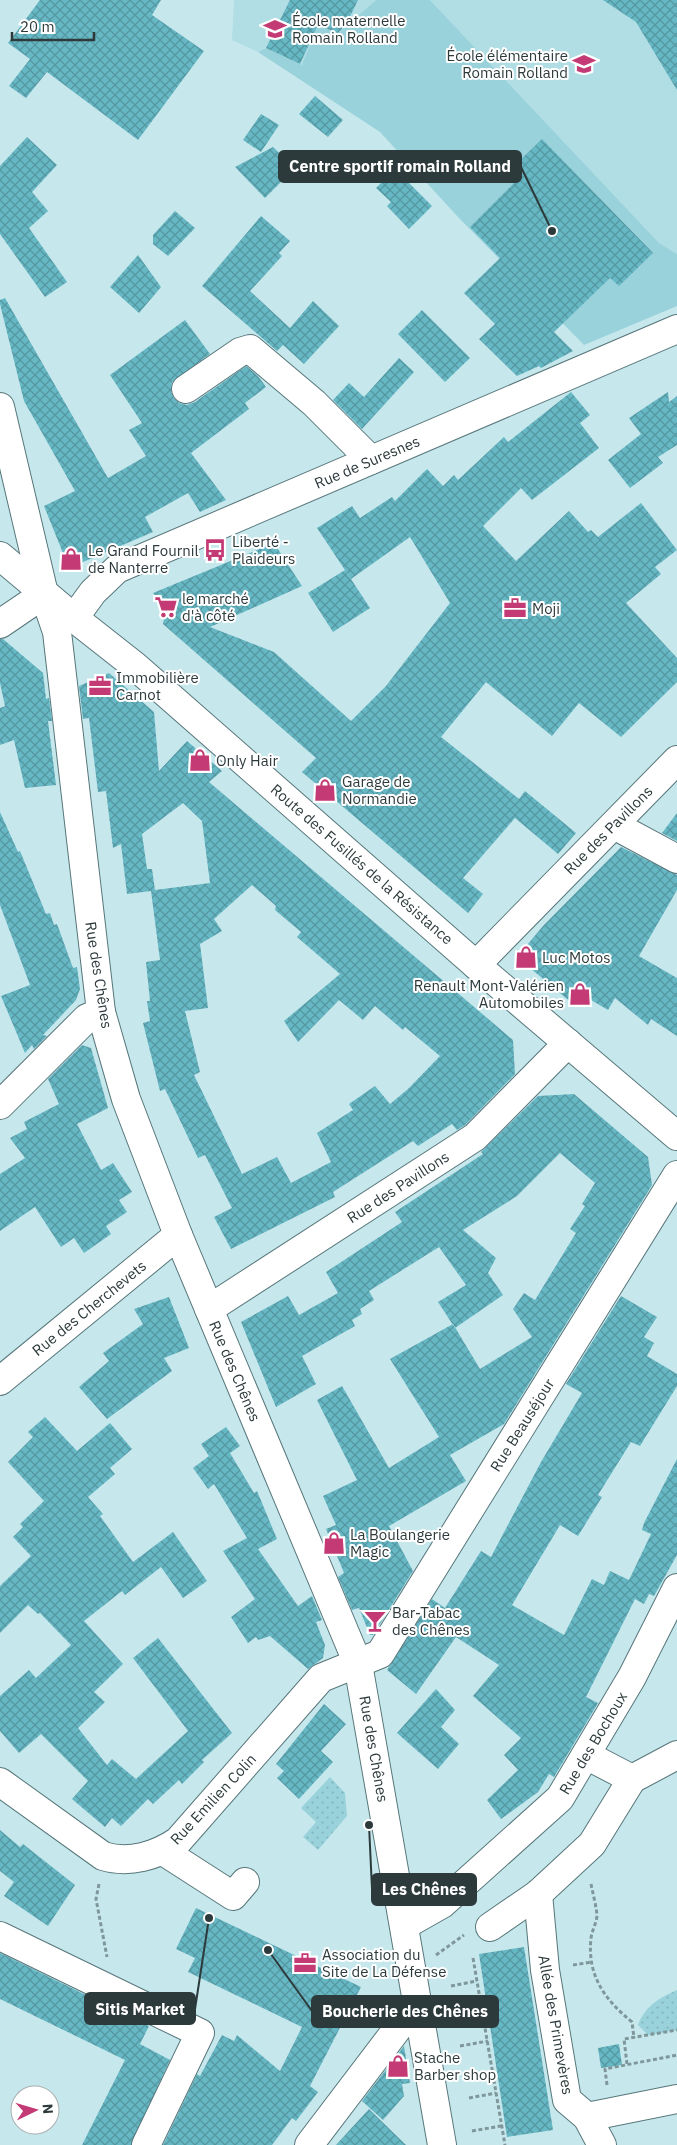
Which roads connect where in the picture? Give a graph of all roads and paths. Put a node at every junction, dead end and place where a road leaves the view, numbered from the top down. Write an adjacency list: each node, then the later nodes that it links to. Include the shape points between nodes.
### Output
1 (677, 329): 6 (street, Rue de Suresnes)
2 (264, 383): 5 (street, via 270,380 309,417)
3 (186, 389): 5 (street, via 250,348)
4 (0, 407): 8 (street, Rue des Chênes)
5 (343, 432): 6 (street)
6 (371, 460): 9 (street, Rue de Suresnes, via 117,569 93,592)
7 (0, 556): 8 (street, Route des Fusillés de la Résistance)
8 (44, 594): 9 (street, Route des Fusillés de la Résistance); 10 (street); 15 (street, Rue des Chênes, via 57,632)
9 (74, 618): 14 (street, Route des Fusillés de la Résistance, via 135,666)
10 (0, 624)
11 (677, 760): 12 (street, Rue des Pavillons)
12 (614, 825): 13 (street); 14 (street, Rue des Pavillons)
13 (677, 860)
14 (476, 964): 16 (street, Route des Fusillés de la Résistance)
15 (101, 1012): 17 (street, via 87,1018); 20 (street, Rue des Chênes, via 126,1099)
16 (568, 1043): 18 (street, Route des Fusillés de la Résistance); 21 (street, Rue des Pavillons, via 475,1137)
17 (0, 1105)
18 (677, 1136)
19 (677, 1175): 24 (street, Rue Beauséjour, via 380,1654)
20 (178, 1235): 21 (street, Rue des Chênes); 22 (street, Rue des Cherchevets)
21 (209, 1309): 24 (street, Rue des Chênes)
22 (0, 1381)
23 (677, 1588): 25 (street, Rue des Bochoux, via 632,1677)
24 (358, 1664): 30 (street, Rue Emilien Colin, via 321,1678 178,1841); 34 (street, Rue des Chênes)
25 (586, 1754): 27 (street); 34 (street, Rue des Bochoux, via 560,1798 442,1904)
26 (677, 1754): 27 (street)
27 (632, 1779): 29 (street)
28 (0, 1782): 31 (street, Rue Emilien Colin)
29 (592, 1844): 33 (street); 44 (path, via 588,1866 597,1916 591,1937 592,1962 608,2001 632,2022)
30 (163, 1851): 31 (street, Rue Emilien Colin, via 140,1858); 32 (street, via 233,1896)
31 (103, 1856): 41 (path, via 96,1899 107,1960)
32 (245, 1882)
33 (538, 1894): 35 (street); 52 (street, Allée des Primevères, via 545,1970 567,2100)
34 (405, 1925): 38 (street, Rue des Chênes)
35 (490, 1926): 38 (path, via 470,1930 436,1955)
36 (0, 1936): 41 (street)
37 (473, 1958): 39 (path)
38 (410, 1963): 42 (street, Rue des Chênes)
39 (477, 1981): 40 (path); 45 (path)
40 (451, 1986)
41 (125, 1997): 55 (street, via 200,2033)
42 (420, 2018): 56 (street, via 401,2024); 57 (street, Rue des Chênes)
43 (677, 2030): 44 (path)
44 (634, 2038): 48 (path, via 624,2039)
45 (488, 2042): 46 (path); 49 (path)
46 (460, 2046)
47 (677, 2055): 48 (path)
48 (627, 2064): 52 (path, via 606,2069)
49 (496, 2093): 50 (path); 53 (path)
50 (469, 2098)
51 (677, 2099): 52 (street)
52 (599, 2114): 59 (street)
53 (501, 2126): 54 (path); 58 (path)
54 (472, 2130)
55 (146, 2145)
56 (308, 2145)
57 (442, 2145)
58 (505, 2145)
59 (600, 2145)

